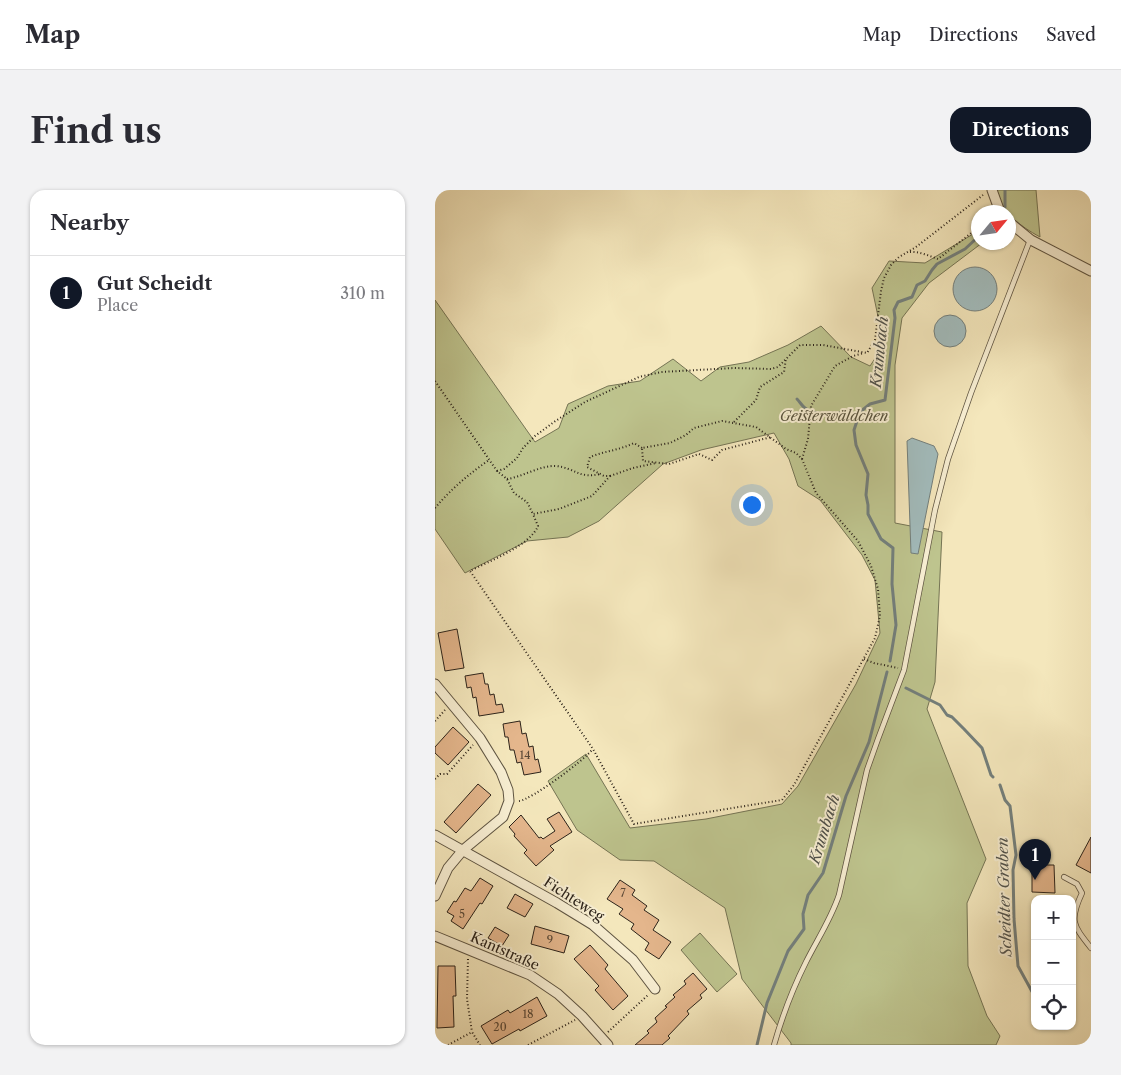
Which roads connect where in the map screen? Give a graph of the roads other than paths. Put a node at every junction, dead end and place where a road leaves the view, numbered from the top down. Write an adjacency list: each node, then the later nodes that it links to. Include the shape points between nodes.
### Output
1 (988, 192): 2 (street)
2 (996, 205)
3 (1016, 228): 4 (street)
4 (1031, 240): 5 (street); 15 (lane, via 948,459 935,510 905,670 867,770 835,907 805,964)
5 (1091, 271)
6 (435, 684): 8 (street, via 480,738 508,790 509,801 503,817)
7 (435, 835): 8 (street, Fichteweg)
8 (463, 850): 10 (street, via 448,868); 13 (street, Fichteweg, via 593,925 633,960)
9 (1064, 877): 12 (lane, via 1077,884 1082,893 1074,910 1075,927)
10 (435, 896)
11 (435, 936): 14 (street, Kantstraße, via 530,975 558,994)
12 (1091, 948)
13 (655, 989)
14 (608, 1045)
15 (774, 1045)

